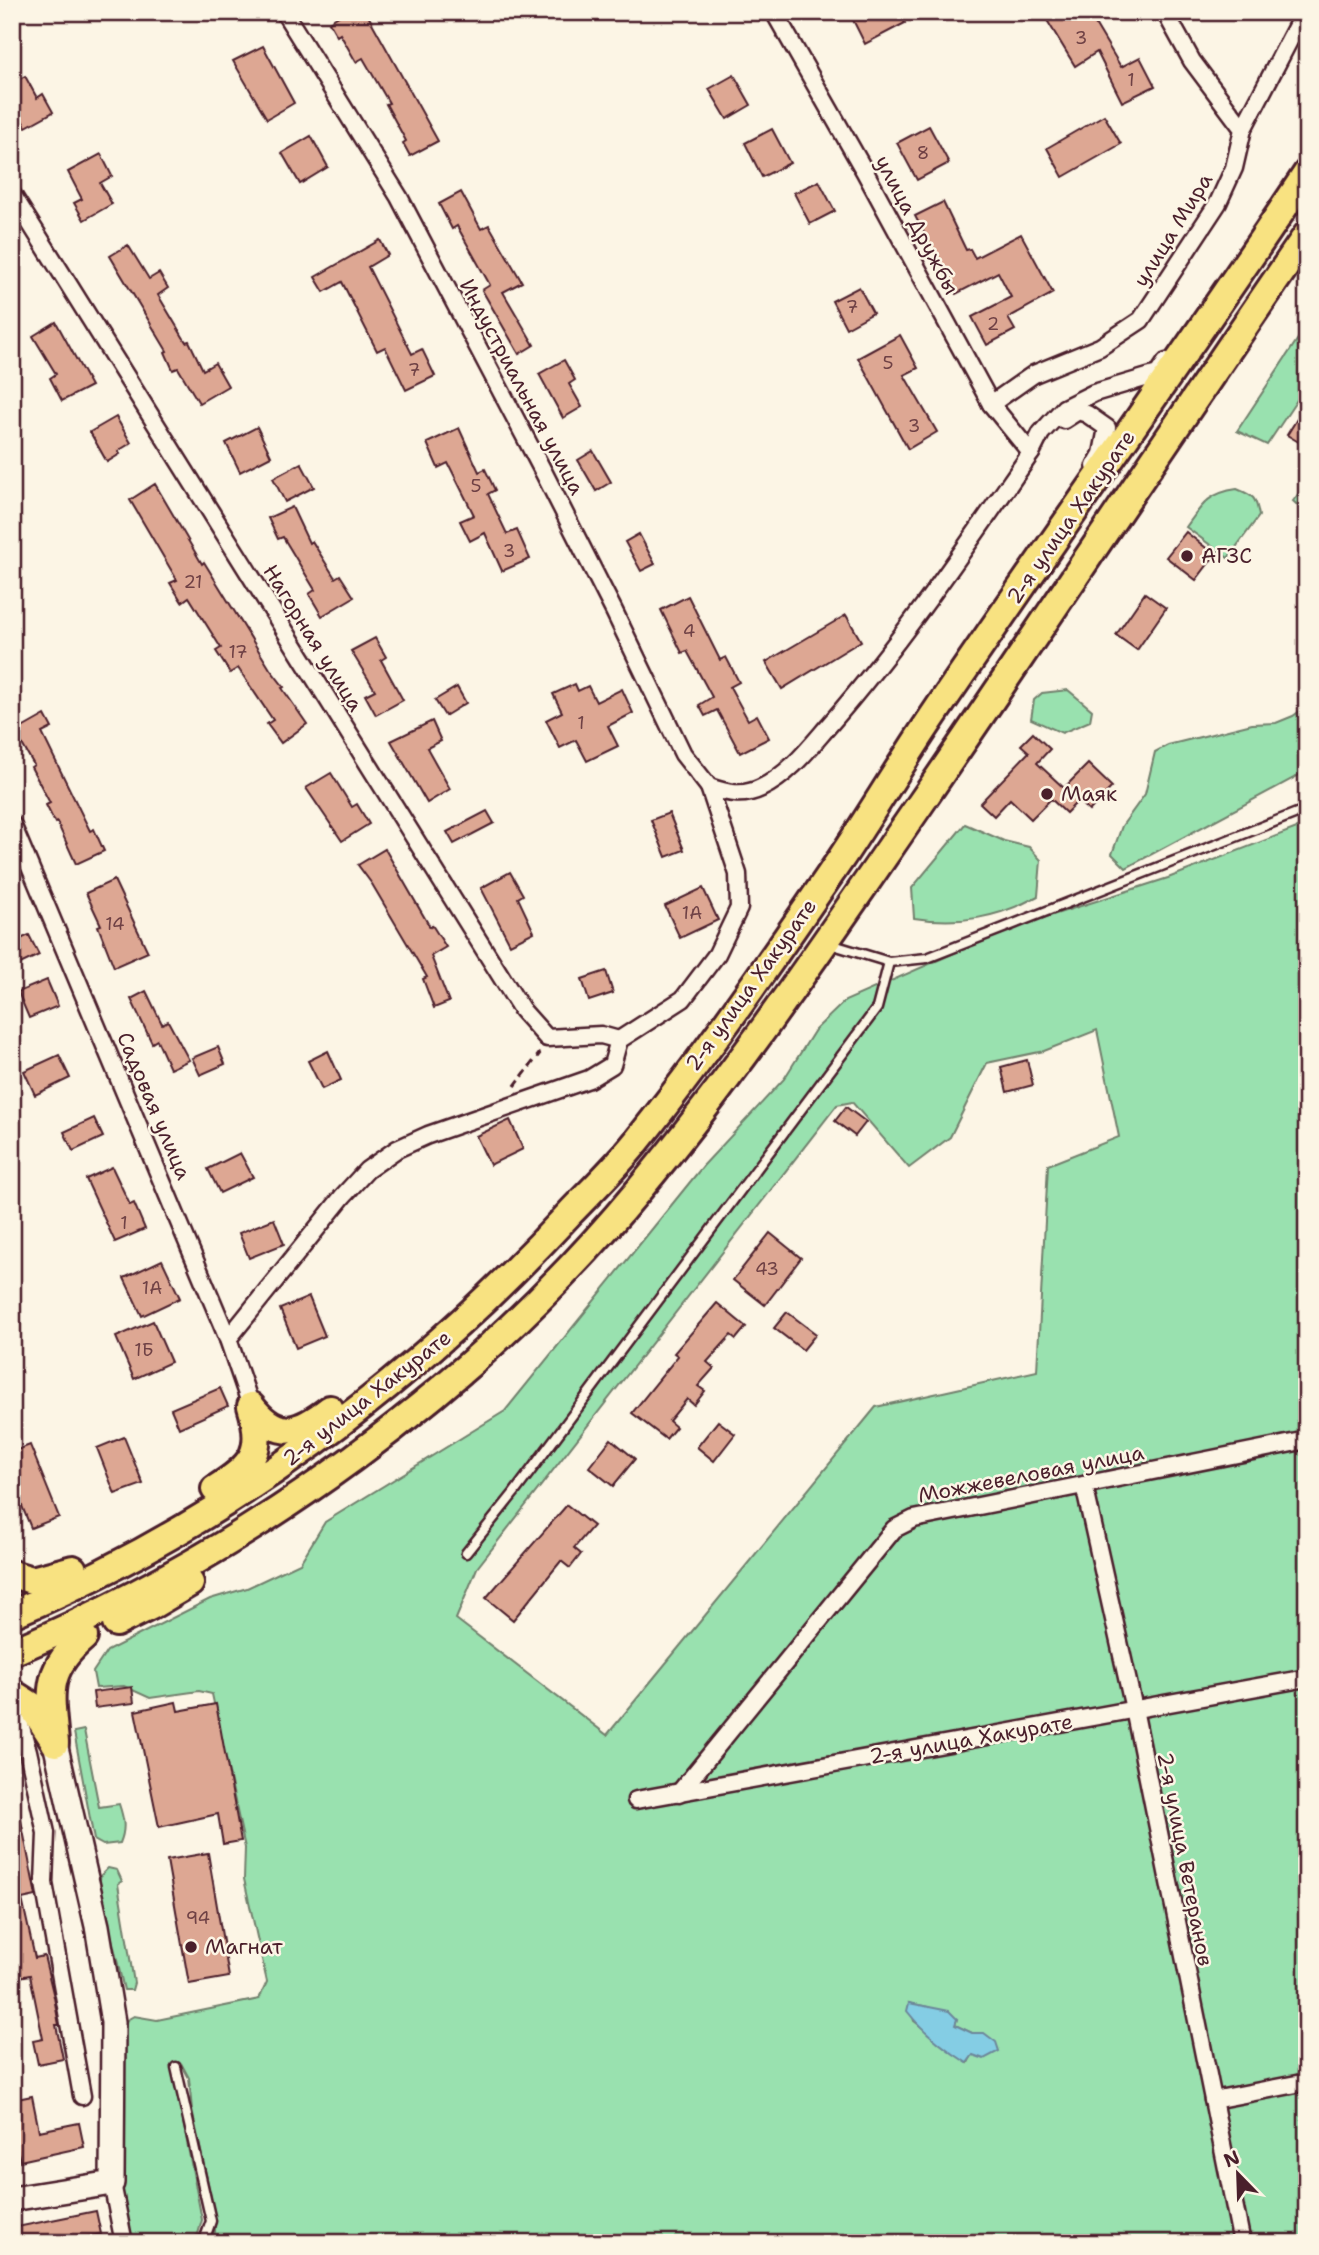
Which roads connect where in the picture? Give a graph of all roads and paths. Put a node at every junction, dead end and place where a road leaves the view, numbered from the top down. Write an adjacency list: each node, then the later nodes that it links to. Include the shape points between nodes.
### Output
1 (284, 12): 14 (street, Индустриальная улица, via 399,197 683,754)
2 (774, 12): 10 (street, улица Дружбы)
3 (1165, 12): 5 (street, via 1192,61)
4 (1304, 12): 5 (street, улица Мира)
5 (1244, 129): 10 (street, улица Мира, via 1218,203 1141,320 1100,347 1034,374)
6 (1307, 162): 11 (street, via 1158,374 1094,393 1064,408)
7 (1307, 173): 13 (main road, 2-я улица Хакурате)
8 (12, 194): 19 (street, Нагорная улица, via 437,876 522,1010)
9 (1307, 235): 17 (main road, 2-я улица Хакурате)
10 (991, 404): 12 (street, улица Дружбы)
11 (1041, 433): 12 (street); 13 (street, via 1078,411 1107,428 1102,454)
12 (1031, 453): 14 (street, via 917,614 848,704 785,774 759,789 734,795)
13 (989, 635): 22 (main road, 2-я улица Хакурате, via 842,858)
14 (709, 787): 20 (street, Индустриальная улица, via 738,874 739,908 716,954 683,999)
15 (1307, 809): 18 (lane, via 927,958)
16 (12, 824): 23 (street, Садовая улица)
17 (825, 943): 18 (lane); 34 (main road, 2-я улица Хакурате, via 712,1099 635,1194 561,1276 471,1364 379,1441)
18 (889, 962): 29 (lane, via 877,1008)
19 (547, 1038): 20 (street, via 601,1035); 21 (path)
20 (619, 1040): 23 (street, via 612,1065 589,1079 428,1135 397,1149 368,1170)
21 (510, 1092)
22 (673, 1093): 25 (main road, via 434,1326); 30 (main road, 2-я улица Хакурате, via 634,1144 531,1256 454,1331 383,1391 256,1483)
23 (228, 1339): 24 (street, Садовая улица)
24 (251, 1406): 25 (main road, via 271,1426 289,1430); 27 (main road, via 256,1451)
25 (308, 1426): 27 (main road)
26 (1307, 1440): 28 (street, Можжевеловая улица)
27 (239, 1474): 30 (main road)
28 (1084, 1485): 40 (street, 2-я улица Ветеранов); 43 (street, Можжевеловая улица, via 914,1519 894,1529)
29 (466, 1553)
30 (82, 1571): 31 (main road, via 32,1580); 32 (main road); 33 (main road, 2-я улица Хакурате)
31 (12, 1574)
32 (12, 1597)
33 (12, 1614)
34 (107, 1618): 35 (main road); 36 (main road, 2-я улица Хакурате)
35 (84, 1637): 37 (main road); 42 (main road, via 56,1670 52,1697)
36 (12, 1652)
37 (12, 1669)
38 (1307, 1678): 40 (street, 2-я улица Хакурате)
39 (12, 1693): 42 (main road, via 31,1705)
40 (1134, 1709): 43 (street, 2-я улица Хакурате); 48 (street, 2-я улица Ветеранов)
41 (16, 1721): 47 (street, via 46,1833 44,1883)
42 (55, 1743): 49 (main road, via 97,1926 113,2022)
43 (679, 1793): 44 (street, 2-я улица Хакурате)
44 (636, 1800)
45 (176, 2067): 52 (lane, via 211,2221)
46 (1307, 2082): 48 (street)
47 (82, 2096)
48 (1213, 2100): 53 (street, 2-я улица Ветеранов)
49 (112, 2183): 50 (main road); 51 (street)
50 (12, 2199)
51 (124, 2243)
52 (198, 2243)
53 (1242, 2243)

